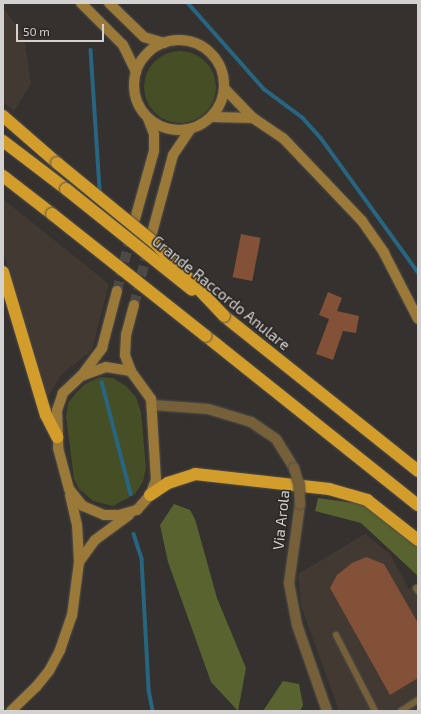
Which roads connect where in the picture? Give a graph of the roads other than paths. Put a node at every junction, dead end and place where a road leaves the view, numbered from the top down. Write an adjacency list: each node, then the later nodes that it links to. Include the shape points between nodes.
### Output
1 (81, 3): 4 (main road, via 122,45)
2 (109, 3): 3 (main road, via 144,37)
3 (164, 43): 4 (main road, via 148,54); 5 (main road, via 181,40 204,47 220,65)
4 (136, 72): 8 (main road, via 136,97)
5 (224, 88): 7 (main road); 9 (main road)
6 (3, 116): 18 (highway, bridge, via 156,244)
7 (212, 117): 9 (main road); 10 (main road)
8 (148, 118): 10 (main road, via 168,129); 13 (main road, via 154,134 154,151)
9 (253, 118): 19 (main road, via 283,138 362,221 384,253)
10 (190, 130): 14 (main road, via 173,155)
11 (3, 141): 18 (highway, Grande Raccordo Anulare, bridge)
12 (3, 176): 27 (highway, bridge)
13 (135, 219)
14 (152, 233)
15 (3, 272): 23 (highway, via 46,415)
16 (117, 291): 21 (main road, via 102,348)
17 (134, 305): 20 (main road, via 125,346)
18 (224, 316): 24 (highway, Grande Raccordo Anulare)
19 (418, 319)
20 (131, 371): 21 (main road, via 106,367); 22 (main road, via 149,394)
21 (81, 376): 23 (main road, via 68,386 60,400 56,418)
22 (153, 405): 26 (main road, via 157,474); 34 (street, Via Arola, bridge, via 208,409 251,422 276,439 294,468 299,484 300,504 289,583 297,625)
23 (57, 437): 25 (main road)
24 (418, 471)
25 (69, 489): 28 (main road, via 83,506 104,515 119,515); 30 (main road, via 77,525)
26 (150, 495): 28 (main road); 29 (highway, via 168,482 195,474 329,489 367,500)
27 (418, 504)
28 (137, 510): 30 (main road, via 95,540)
29 (418, 540)
30 (78, 562): 33 (main road, via 75,603 60,650 36,687)
31 (336, 635): 35 (lane)
32 (418, 700): 36 (lane)
33 (11, 711)
34 (328, 711)
35 (375, 711)
36 (401, 711)

